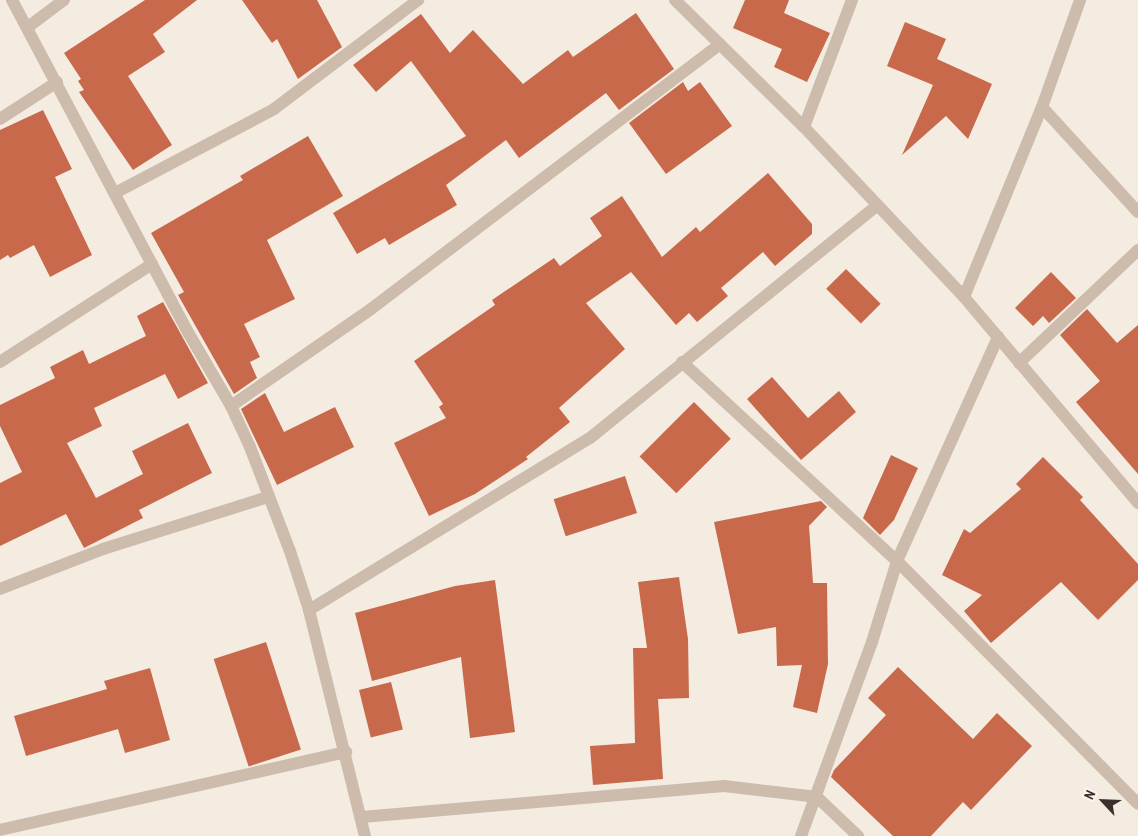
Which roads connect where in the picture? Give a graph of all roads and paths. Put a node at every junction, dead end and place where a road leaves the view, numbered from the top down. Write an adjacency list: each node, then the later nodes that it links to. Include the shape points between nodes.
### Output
1 (12, 0): 7 (street)
2 (64, 0): 7 (street)
3 (418, 0): 13 (street, via 274,109)
4 (675, 0): 8 (street)
5 (852, 0): 12 (street)
6 (1080, 0): 10 (street)
7 (28, 27): 9 (street)
8 (720, 44): 12 (street); 23 (street, via 371,309)
9 (57, 82): 11 (street); 13 (street)
10 (1042, 107): 15 (street); 18 (street)
11 (0, 119)
12 (804, 127): 14 (street)
13 (115, 193): 17 (street)
14 (878, 205): 18 (street); 21 (street, via 773,293)
15 (1138, 212)
16 (1138, 250): 22 (street)
17 (152, 264): 20 (street); 23 (street)
18 (964, 296): 19 (street)
19 (998, 337): 22 (street); 26 (street)
20 (0, 362)
21 (682, 362): 26 (street); 28 (street, via 590,438)
22 (1020, 363): 25 (street)
23 (231, 406): 24 (street)
24 (268, 496): 27 (street, via 103,550); 28 (street, via 290,551)
25 (1138, 503)
26 (898, 561): 30 (street); 31 (street)
27 (0, 589)
28 (308, 610): 29 (street)
29 (346, 752): 32 (street); 33 (street)
30 (817, 797): 32 (street, via 724,786); 36 (street); 37 (street)
31 (1138, 804)
32 (362, 816): 35 (street)
33 (0, 831): 34 (street)
34 (1, 836)
35 (365, 836)
36 (801, 836)
37 (858, 836)

